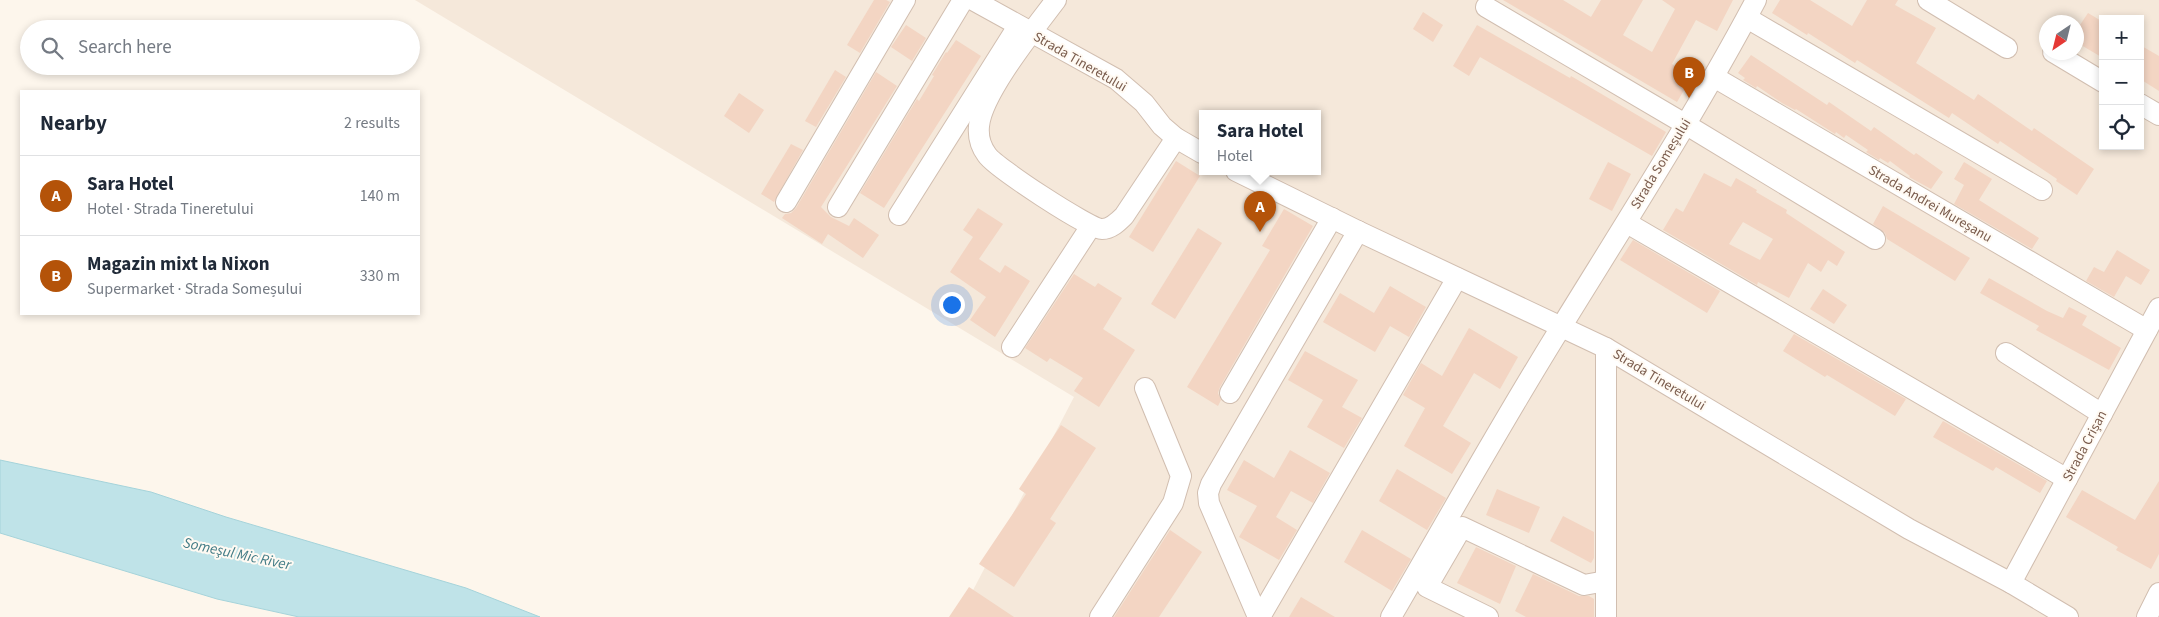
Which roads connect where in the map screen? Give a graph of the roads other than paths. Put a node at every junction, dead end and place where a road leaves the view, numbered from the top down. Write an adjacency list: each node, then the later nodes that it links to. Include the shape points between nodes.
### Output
1 (904, 0): 21 (street)
2 (964, 0): 22 (street)
3 (973, 0): 9 (street, Strada Tineretului)
4 (1056, 0): 9 (street)
5 (1756, 0): 8 (street, Strada Someșului)
6 (1928, 0): 10 (street)
7 (1486, 7): 16 (street)
8 (1747, 18): 12 (street, Strada Someșului); 20 (street)
9 (1024, 30): 17 (street, Strada Tineretului, via 1116,79 1138,97); 23 (street); 26 (street, via 981,115 981,143 997,166)
10 (2007, 48)
11 (2066, 60): 13 (street)
12 (1714, 77): 16 (street, Strada Someșului); 32 (street, Strada Andrei Mureșanu)
13 (2099, 80)
14 (2142, 105): 15 (street)
15 (2159, 115)
16 (1685, 124): 25 (street, Strada Someșului); 28 (street)
17 (1176, 138): 18 (street, Strada Tineretului); 26 (street, via 1115,226 1102,229)
18 (1199, 151)
19 (1244, 175): 24 (street, Strada Tineretului)
20 (2042, 190)
21 (786, 202)
22 (838, 207)
23 (900, 215)
24 (1332, 218): 27 (street, Strada Tineretului); 37 (street)
25 (1627, 223): 31 (street, Strada Someșului); 39 (street)
26 (1091, 226): 33 (street)
27 (1358, 231): 29 (street, Strada Tineretului); 44 (street, via 1208,494)
28 (1875, 239)
29 (1457, 278): 31 (street, Strada Tineretului); 44 (street)
30 (2159, 308): 32 (street, Strada Crișan)
31 (1562, 326): 34 (street, Strada Tineretului); 45 (street, Strada Someșului)
32 (2147, 330): 38 (street, Strada Crișan)
33 (1012, 347)
34 (1606, 348): 40 (street); 41 (street, Strada Tineretului, via 1909,529)
35 (2006, 353): 38 (street)
36 (1145, 388): 43 (street, via 1181,476 1173,504)
37 (1230, 393)
38 (2102, 414): 39 (street, Strada Crișan)
39 (2067, 479): 41 (street, Strada Crișan)
40 (1606, 581): 46 (street, via 1584,584 1462,527 1427,587); 47 (street)
41 (2011, 583): 48 (street, Strada Tineretului)
42 (2159, 593): 49 (street)
43 (1100, 617)
44 (1259, 617)
45 (1391, 617)
46 (1488, 617)
47 (1606, 617)
48 (2068, 617)
49 (2147, 617)

